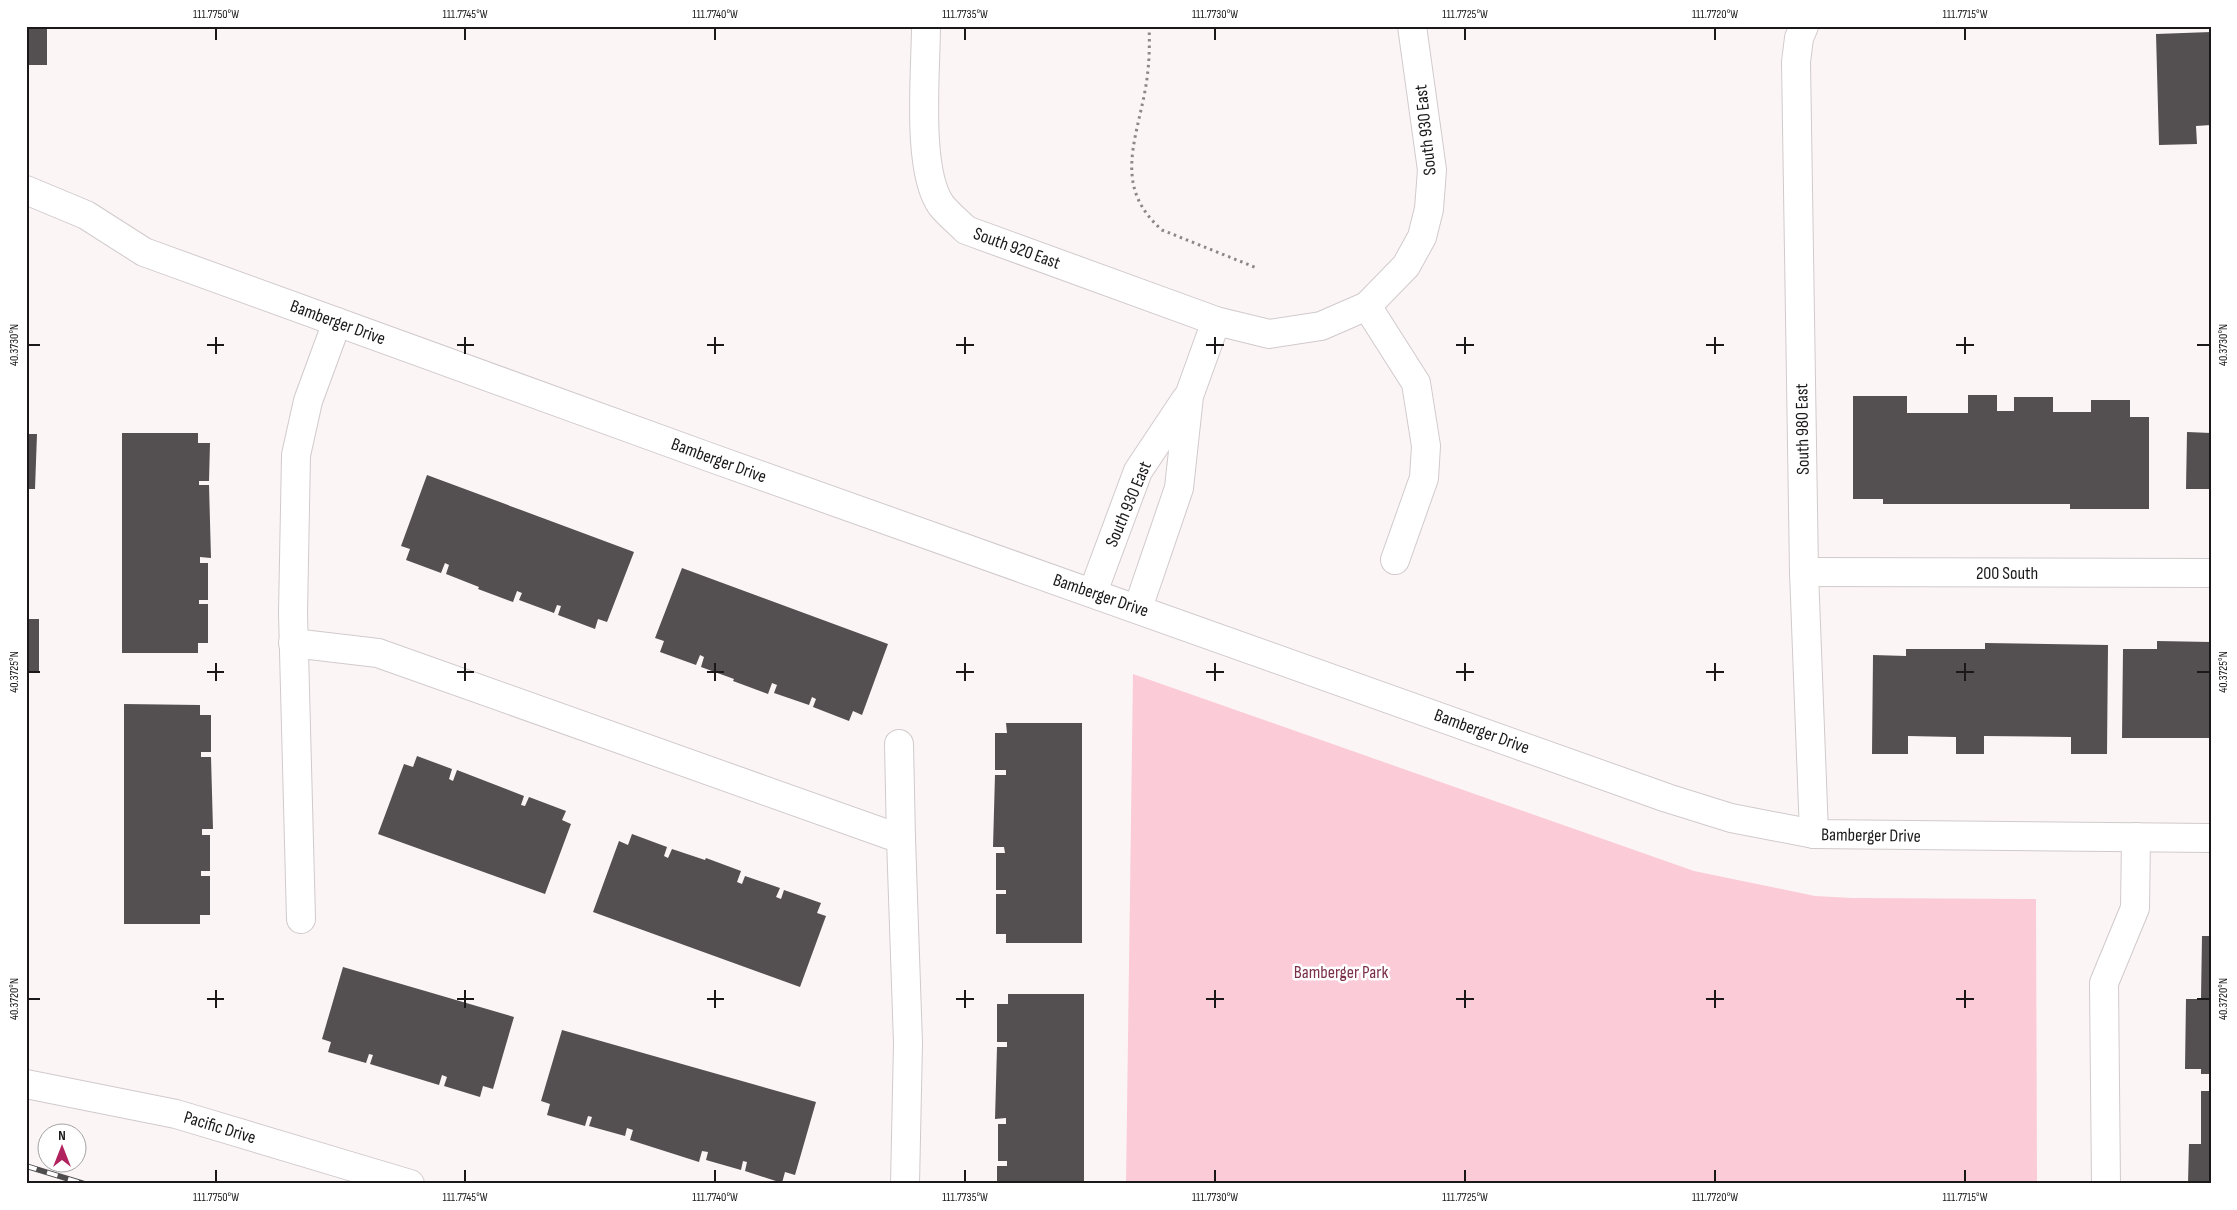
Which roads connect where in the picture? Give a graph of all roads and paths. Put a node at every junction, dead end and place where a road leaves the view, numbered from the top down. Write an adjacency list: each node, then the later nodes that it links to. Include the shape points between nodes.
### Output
1 (926, 26): 8 (street, South 920 East, via 925,145 929,176 941,205 966,230)
2 (1149, 26): 6 (path, via 1147,76 1131,160 1135,194 1151,220 1162,230)
3 (1412, 26): 7 (street, South 930 East, via 1432,170 1428,209 1422,237 1406,266)
4 (1804, 26): 12 (street, South 980 East, via 1796,62)
5 (26, 190): 9 (street, Bamberger Drive, via 86,215 144,252)
6 (1257, 268)
7 (1367, 306): 8 (street, South 930 East, via 1321,326 1269,334); 11 (street, via 1416,383 1426,446 1424,478)
8 (1216, 321): 10 (street, South 930 East)
9 (338, 322): 14 (street, Bamberger Drive); 16 (street, via 308,401 296,454)
10 (1189, 396): 14 (street, South 930 East, via 1138,471); 15 (street, South 930 East, via 1179,488)
11 (1395, 560)
12 (1804, 572): 13 (street, 200 South); 18 (street, South 980 East)
13 (2211, 574)
14 (1093, 592): 15 (street, Bamberger Drive)
15 (1138, 608): 18 (street, Bamberger Drive, via 1667,798 1731,818)
16 (294, 643): 21 (street, via 378,653); 22 (street)
17 (899, 744): 21 (street)
18 (1814, 834): 19 (street, Bamberger Drive)
19 (2136, 838): 20 (street, Bamberger Drive); 26 (street, via 2135,908 2104,982)
20 (2211, 838)
21 (901, 840): 25 (street, via 908,1043)
22 (301, 919)
23 (26, 1084): 24 (street, Pacific Drive, via 176,1114)
24 (410, 1184)
25 (905, 1184)
26 (2106, 1184)

